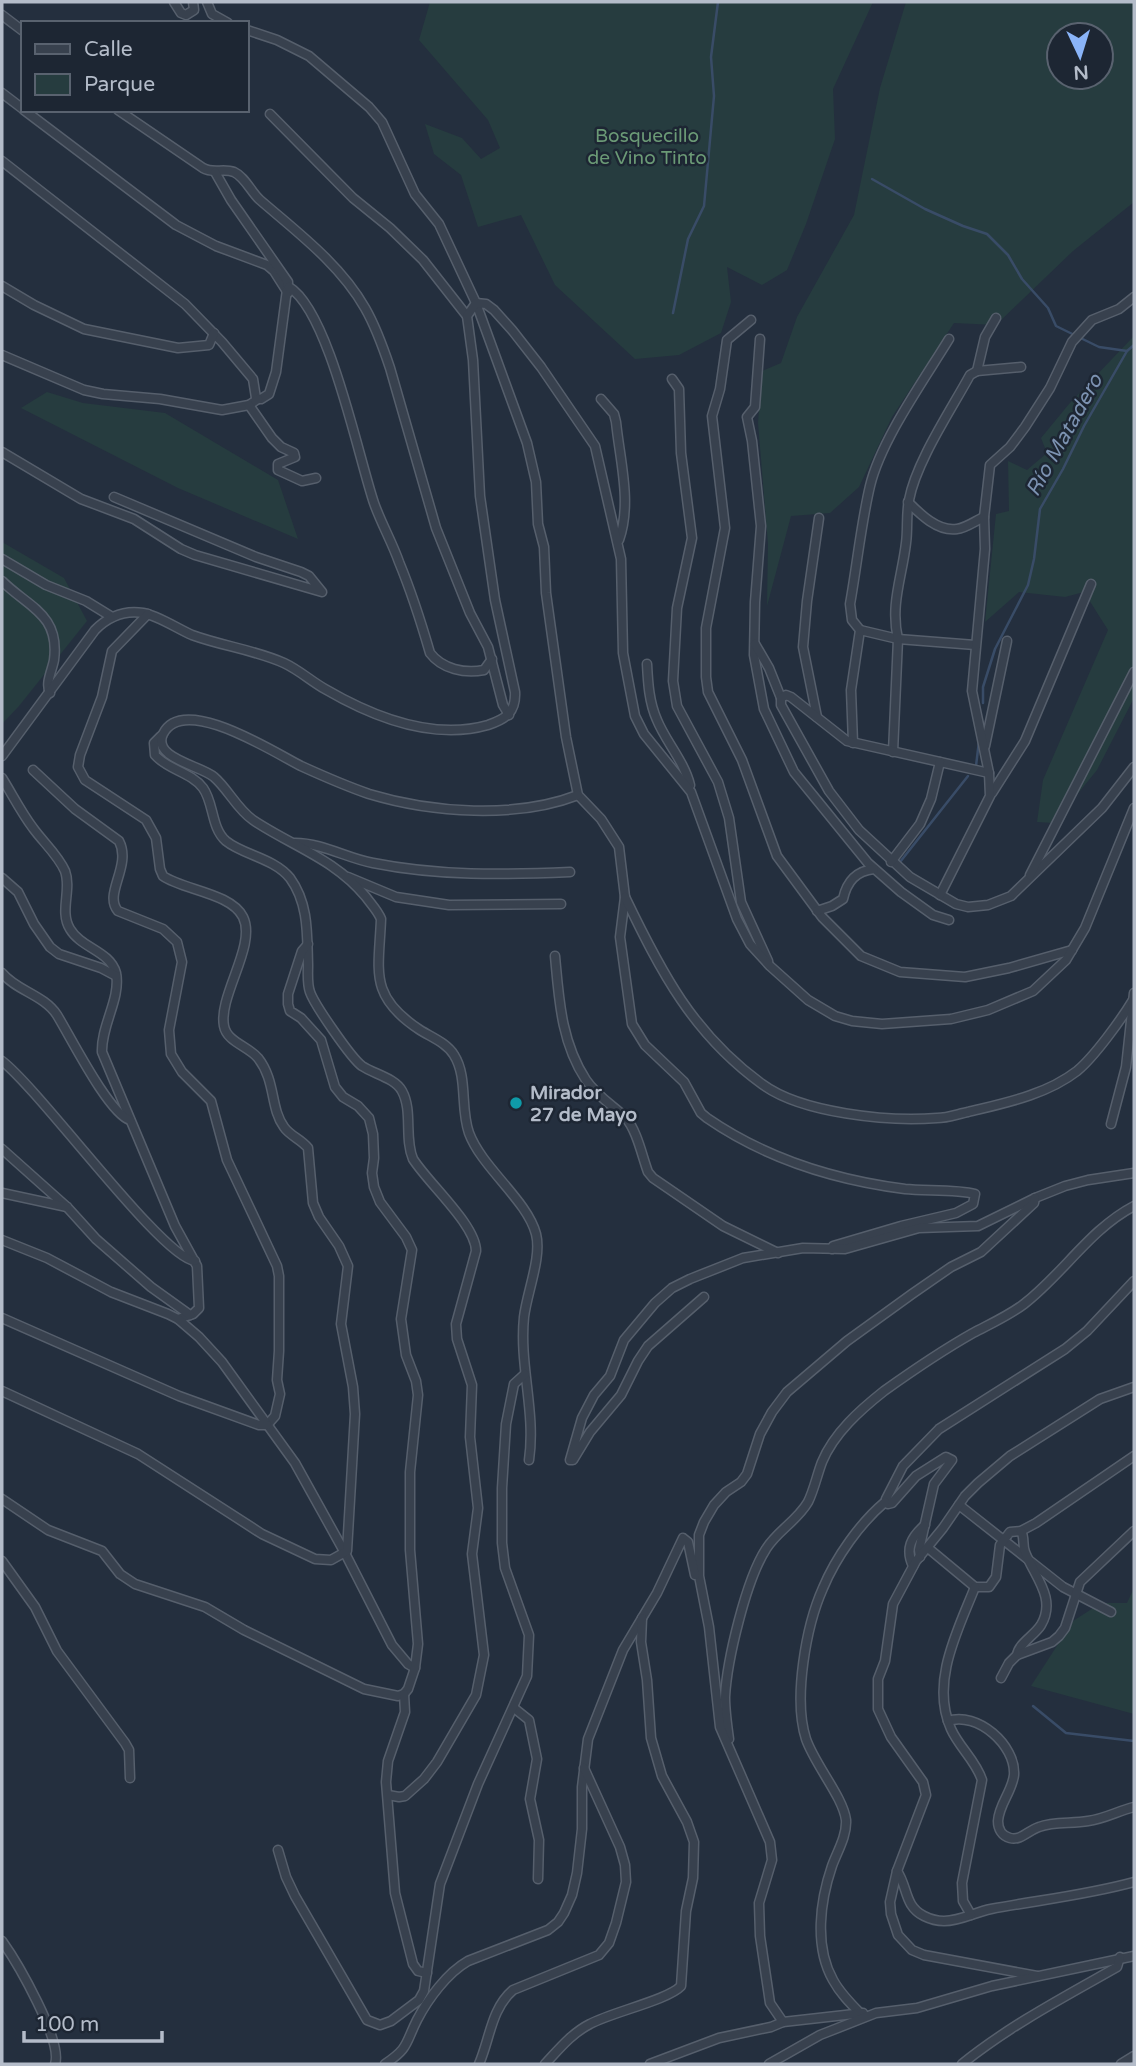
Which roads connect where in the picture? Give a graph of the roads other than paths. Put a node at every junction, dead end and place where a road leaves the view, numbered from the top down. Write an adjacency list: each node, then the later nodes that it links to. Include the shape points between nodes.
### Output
1 (174, 2): 2 (street, via 186,15 194,10)
2 (193, 2)
3 (207, 2): 5 (street, via 212,14)
4 (2, 15): 6 (street)
5 (224, 21)
6 (21, 29)
7 (248, 30): 18 (street, via 309,56 382,122 421,204 439,224)
8 (2, 93): 9 (street)
9 (21, 108)
10 (27, 112): 16 (street, via 176,225 267,265)
11 (121, 112): 14 (street)
12 (270, 114): 19 (street, via 422,260)
13 (2, 161): 22 (street, via 185,303)
14 (215, 172): 16 (street, via 286,276); 49 (street, via 240,176 330,264 364,307 390,368 436,528)
15 (2, 286): 22 (street, via 84,329 178,348 209,345)
16 (289, 290): 29 (street, via 276,372 269,394); 49 (street, via 304,299 314,316 345,400 374,504 430,653 437,662 461,671 484,670)
17 (1134, 297): 36 (street, via 1092,320 1072,342 1025,427 990,465)
18 (475, 303): 19 (street); 38 (street, via 486,304 512,330 595,446); 67 (street, via 527,443 536,482 548,606)
19 (467, 316): 54 (street, via 483,518 515,692)
20 (996, 318): 27 (street, via 985,337)
21 (751, 320): 80 (street, via 727,340 712,416 725,528 706,628 706,677 708,692 742,760 777,856)
22 (214, 333): 29 (street, via 253,379)
23 (760, 339): 46 (street, via 755,407 747,416 761,526)
24 (949, 339): 44 (street, via 901,418 870,486 850,604 852,620)
25 (2, 355): 31 (street, via 103,394 207,409)
26 (1021, 367): 27 (street)
27 (977, 371): 35 (street, via 970,375 926,456)
28 (672, 379): 85 (street, via 681,403 681,453 692,538 677,608 673,681 677,706 718,782 729,818 741,902)
29 (258, 399): 31 (street)
30 (601, 399): 38 (street, via 616,422 626,507)
31 (249, 405): 33 (street, via 272,438 294,453 295,457 278,464 278,470 302,481)
32 (2, 452): 34 (street, via 81,499 134,519 195,555 323,591 301,572)
33 (316, 478)
34 (114, 497)
35 (908, 502): 36 (street, via 944,529 956,530); 45 (street, via 895,606)
36 (984, 517): 48 (street)
37 (820, 518): 55 (street, via 803,647)
38 (618, 543): 66 (street, via 623,653 635,716)
39 (2, 559): 43 (street)
40 (2, 581): 52 (street, via 47,621 54,647)
41 (1091, 584): 68 (street, via 1025,741)
42 (148, 614): 43 (street); 54 (street, via 193,635 285,664 347,702 392,720 428,729 469,729); 121 (street, via 112,651 78,767 85,780 145,820 156,838 163,876 216,898 243,917 242,950 225,1008 224,1029 260,1061 282,1126 308,1147 313,1203 348,1266 341,1324 355,1415)
43 (112, 617): 52 (street, via 95,630)
44 (860, 631): 45 (street); 57 (street, via 851,690)
45 (898, 639): 48 (street); 59 (street)
46 (754, 641): 53 (street); 72 (street, via 764,709 794,772)
47 (1007, 641): 58 (street)
48 (975, 645): 58 (street, via 972,691)
49 (492, 659): 54 (street)
50 (647, 664): 66 (street, via 650,701)
51 (1134, 672): 76 (street)
52 (50, 693): 60 (street)
53 (781, 698): 55 (street, via 789,695); 71 (street, via 829,792)
54 (509, 715)
55 (817, 717): 57 (street)
56 (161, 736): 67 (street, via 170,724 187,719 222,727 370,794 434,807 479,811 556,804); 70 (street, via 169,755 213,775 251,819); 82 (street, via 154,743 155,755 202,786 221,836 272,864 292,881 302,899)
57 (853, 743): 59 (street)
58 (984, 749): 64 (street)
59 (893, 752): 61 (street)
60 (2, 756)
61 (940, 762): 64 (street); 71 (street, via 920,824)
62 (1134, 767): 76 (street, via 1102,808)
63 (33, 770): 110 (street, via 75,809 120,841 124,861 113,895 114,908 163,929 181,951 169,1030 170,1054 211,1101 227,1160 279,1276 280,1394 275,1416)
64 (989, 774): 68 (street)
65 (2, 778): 87 (street, via 65,873 69,928 105,957)
66 (691, 792): 85 (street, via 737,919 750,944)
67 (578, 795): 78 (street, via 619,847)
68 (990, 796): 77 (street)
69 (1134, 808): 83 (street)
70 (295, 843): 73 (street, via 433,873); 74 (street)
71 (891, 862): 77 (street)
72 (874, 869): 80 (street, via 862,870 846,884 843,899); 81 (street, via 933,915)
73 (570, 872)
74 (342, 874): 79 (street, via 396,897 449,905); 107 (street, via 358,887 381,919 377,976 384,992 406,1020 452,1052 472,1140 536,1233 537,1256 524,1317)
75 (2, 877): 87 (street, via 18,892 50,947)
76 (1027, 881): 77 (street, via 1011,896 988,905 968,907)
77 (940, 895)
78 (625, 897): 88 (street, via 686,1010 722,1049 785,1099 821,1108 871,1117 938,1118 1018,1101 1076,1071 1121,1020); 99 (street, via 620,937 632,1024 645,1045 684,1082 701,1113 782,1158 835,1177 975,1194 973,1203 956,1213)
79 (561, 904)
80 (817, 911): 83 (street, via 861,956 900,972 965,977)
81 (949, 920)
82 (308, 944): 132 (street, via 288,994 290,1011 321,1040 335,1087 369,1118 374,1187 412,1250 401,1319 418,1395 410,1472 410,1550 418,1644); 140 (street, via 308,985 313,999 349,1055 401,1089 413,1159 476,1243 456,1324 472,1385 470,1437 478,1508 472,1554 484,1655 476,1695 436,1762 405,1796)
83 (1072, 950): 85 (street, via 1041,985 1005,1004 951,1018 882,1024 835,1016 808,1000)
84 (555, 956): 100 (street, via 565,1035 575,1060 605,1102 626,1119 648,1172 723,1226)
85 (770, 966)
86 (2, 973): 90 (street, via 52,1008 96,1081)
87 (116, 976): 90 (street, via 102,1052)
88 (1134, 998): 91 (street, via 1126,1067)
89 (2, 1061): 101 (street, via 162,1238)
90 (130, 1120): 101 (street, via 175,1226)
91 (1111, 1124)
92 (2, 1149): 97 (street)
93 (1134, 1173): 95 (street, via 1076,1183)
94 (2, 1192): 97 (street)
95 (1035, 1198): 99 (street, via 978,1226 919,1228); 126 (street, via 981,1252 912,1294 787,1392 760,1434 747,1474 714,1505 704,1522 699,1535)
96 (1134, 1206): 137 (street, via 1089,1240 1025,1303 884,1392 838,1436 803,1510 773,1539 752,1578 726,1685)
97 (67, 1207): 104 (street, via 133,1272)
98 (2, 1240): 106 (street, via 111,1293)
99 (832, 1249): 100 (street)
100 (778, 1253): 103 (street, via 743,1258 709,1271 673,1288 655,1303 624,1340 610,1376 588,1406 570,1460 621,1395 648,1346)
101 (195, 1261): 104 (street, via 200,1301 197,1312)
102 (1134, 1281): 114 (street, via 1065,1349 939,1429 903,1466)
103 (704, 1297)
104 (190, 1315): 106 (street)
105 (2, 1318): 110 (street, via 179,1396)
106 (178, 1319): 110 (street, via 222,1362)
107 (525, 1374): 112 (street, via 531,1421); 135 (street, via 514,1384 510,1397 502,1488 503,1557 529,1635 527,1676)
108 (1134, 1387): 115 (street, via 1100,1398 1010,1456)
109 (2, 1391): 121 (street, via 138,1454 262,1534 315,1559 331,1560)
110 (267, 1425): 121 (street, via 295,1463)
111 (1134, 1456): 117 (street)
112 (529, 1460)
113 (2, 1499): 134 (street, via 48,1530 96,1548 135,1584 205,1607 364,1689 388,1696)
114 (885, 1502): 116 (street, via 891,1503 916,1476 950,1457 951,1464 934,1484); 152 (street, via 855,1536 823,1588 802,1677 807,1741 842,1807 846,1824 824,1898 823,1951 832,1978)
115 (959, 1505): 119 (street); 120 (street)
116 (925, 1525): 122 (street); 125 (street, via 909,1544)
117 (1021, 1531): 119 (street, via 1010,1532); 123 (street)
118 (1134, 1531): 128 (street, via 1080,1582)
119 (1003, 1540): 123 (street); 127 (street, via 993,1584)
120 (928, 1548): 122 (street); 127 (street)
121 (345, 1553): 132 (street, via 392,1645)
122 (920, 1557): 125 (street)
123 (1029, 1560): 128 (street); 131 (street, via 1045,1593 1045,1611 1043,1623)
124 (2, 1561): 139 (street, via 35,1607 57,1651 125,1742)
125 (913, 1566): 143 (street, via 892,1604 884,1661 878,1672 878,1709 923,1782 926,1795)
126 (700, 1582): 130 (street, via 696,1581 688,1540 683,1538); 137 (street, via 720,1727)
127 (975, 1587): 136 (street, via 948,1663 943,1689)
128 (1075, 1593): 129 (street); 131 (street, via 1059,1636)
129 (1111, 1612)
130 (642, 1618): 138 (street, via 623,1650 588,1739); 159 (street, via 650,1738 662,1776 694,1842 681,1986 664,1997 592,2023 575,2033)
131 (1017, 1655): 133 (street)
132 (415, 1668): 134 (street)
133 (1001, 1678)
134 (404, 1694): 140 (street, via 402,1725 386,1770)
135 (514, 1708): 144 (street, via 528,1720 537,1759 530,1799 538,1840); 150 (street, via 478,1784 440,1884)
136 (948, 1721): 141 (street, via 974,1721 999,1740 1012,1759 1013,1780 998,1822 1009,1837); 146 (street, via 982,1780 962,1891)
137 (728, 1745): 154 (street, via 770,1842 772,1860 759,1903 760,1936 770,2003)
138 (584, 1768): 157 (street, via 577,1873 558,1922 456,1969 422,2012 405,2048); 158 (street, via 625,1865 626,1882 612,1937 599,1955 513,1990 495,2013)
139 (130, 1778)
140 (388, 1795): 150 (street, via 395,1893 413,1964)
141 (1134, 1807)
142 (278, 1850): 150 (street, via 295,1896 367,2020 384,2024 411,2007 424,1991)
143 (897, 1871): 146 (street, via 909,1903 923,1916 941,1922); 151 (street, via 891,1914 898,1935 912,1950)
144 (538, 1880)
145 (1134, 1882): 146 (street)
146 (971, 1915)
147 (2, 1941): 156 (street, via 54,2039)
148 (1134, 1956): 149 (street)
149 (1120, 1958): 151 (street); 162 (street, via 1117,1967)
150 (427, 1973)
151 (1037, 1976): 153 (street, via 917,2008)
152 (860, 2013): 153 (street); 154 (street)
153 (876, 2013): 161 (street, via 820,2035)
154 (783, 2022): 160 (street, via 719,2038)
155 (1134, 2056): 163 (street)
156 (55, 2064)
157 (386, 2064)
158 (480, 2064)
159 (545, 2064)
160 (650, 2064)
161 (769, 2064)
162 (962, 2064)
163 (1121, 2064)

